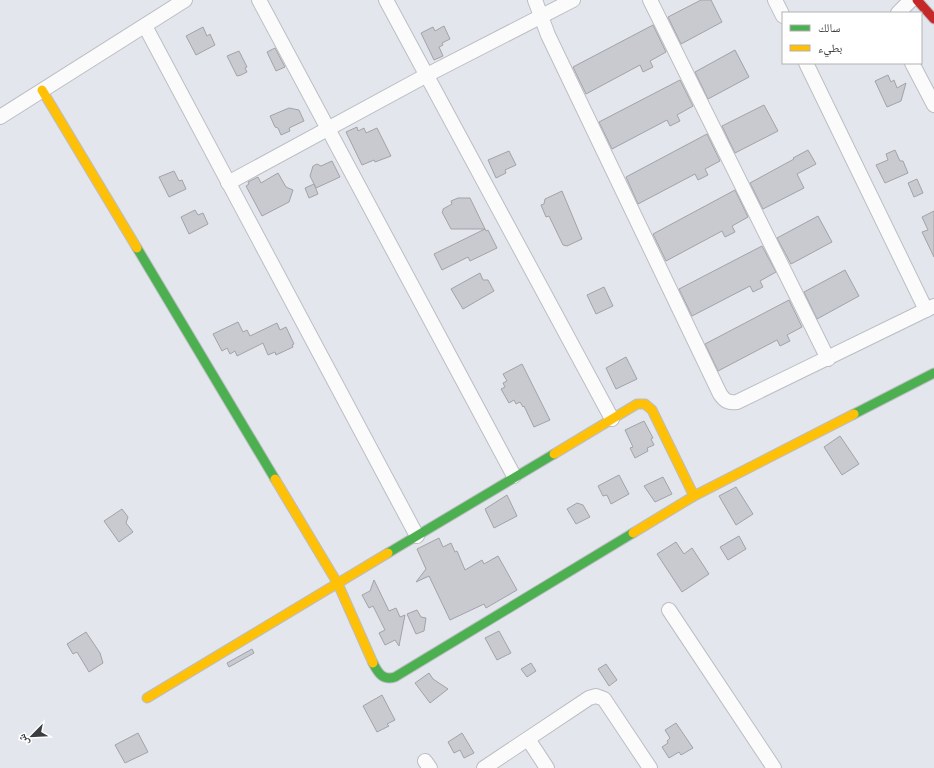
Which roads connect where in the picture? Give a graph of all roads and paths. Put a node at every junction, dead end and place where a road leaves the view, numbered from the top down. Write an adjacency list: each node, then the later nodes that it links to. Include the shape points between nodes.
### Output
1 (185, 0): 14 (street)
2 (259, 0): 21 (street)
3 (386, 0): 17 (street)
4 (535, 0): 12 (street)
5 (573, 0): 12 (street)
6 (650, 0): 24 (street)
7 (775, 0): 11 (street)
8 (911, 0): 10 (street)
9 (917, 0): 13 (street)
10 (899, 12)
11 (782, 14)
12 (542, 16): 17 (street); 24 (street, via 548,35 724,400 730,403 737,402)
13 (934, 19)
14 (144, 26): 18 (street); 22 (street)
15 (807, 64): 23 (street)
16 (913, 64): 19 (street)
17 (426, 75): 21 (street); 26 (street)
18 (42, 90): 20 (street); 30 (street)
19 (934, 105)
20 (0, 116)
21 (328, 129): 22 (street); 27 (street)
22 (228, 183): 29 (street)
23 (930, 308): 24 (street)
24 (828, 358)
25 (934, 374): 28 (street)
26 (612, 418): 27 (street); 28 (street, via 637,404 648,405)
27 (514, 476): 29 (street)
28 (694, 496): 30 (street, via 391,679 377,672)
29 (417, 536): 30 (street)
30 (338, 584): 32 (street)
31 (669, 610): 37 (street)
32 (147, 698)
33 (528, 739): 34 (street); 35 (street); 36 (street, via 592,696 600,696)
34 (484, 768)
35 (547, 768)
36 (650, 768)
37 (774, 768)

